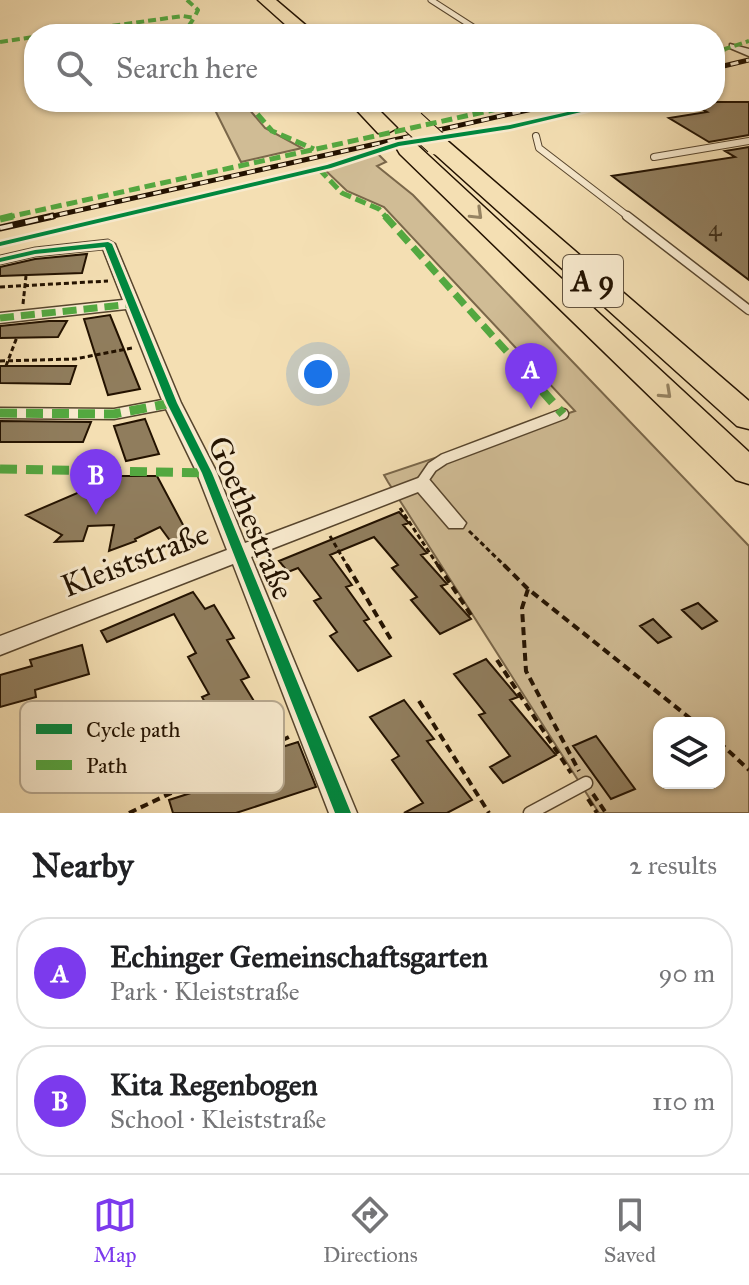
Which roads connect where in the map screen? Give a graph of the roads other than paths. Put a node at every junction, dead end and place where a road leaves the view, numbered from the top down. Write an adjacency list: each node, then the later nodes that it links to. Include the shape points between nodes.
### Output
1 (431, 0): 5 (lane)
2 (259, 4): 3 (highway); 4 (highway)
3 (275, 24)
4 (291, 24)
5 (468, 24)
6 (733, 46): 7 (street)
7 (749, 53)
8 (381, 112): 9 (highway, A 9)
9 (400, 121): 20 (highway, A 9, bridge, via 436,143); 21 (highway, A 9, one-way to 21, via 408,149)
10 (536, 136): 15 (lane, via 539,148)
11 (749, 141): 12 (lane)
12 (654, 157)
13 (0, 260): 14 (street, Goethestraße, via 108,244)
14 (133, 304): 16 (street); 17 (street, Goethestraße)
15 (749, 310)
16 (0, 318)
17 (172, 403): 18 (street, via 114,414); 24 (street, Goethestraße)
18 (0, 413)
19 (563, 414): 22 (lane, via 444,459)
20 (749, 419)
21 (749, 472)
22 (421, 483): 23 (street); 24 (street, Kleiststraße)
23 (456, 523)
24 (239, 555): 25 (street, Kleiststraße); 27 (street, Goethestraße)
25 (0, 646)
26 (583, 785): 28 (lane)
27 (343, 813)
28 (530, 813)

